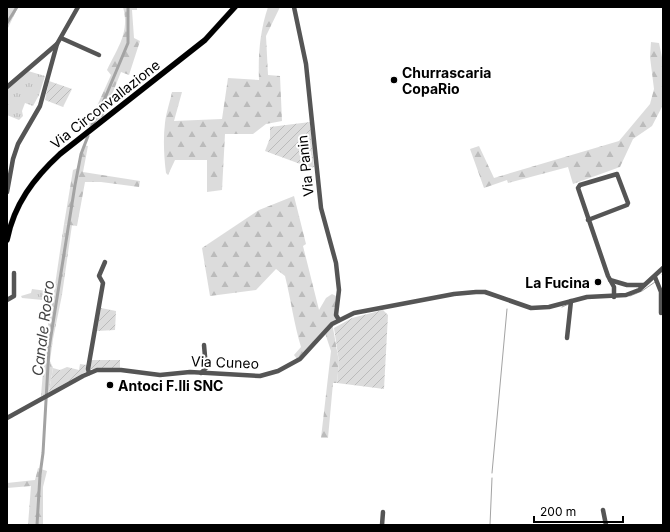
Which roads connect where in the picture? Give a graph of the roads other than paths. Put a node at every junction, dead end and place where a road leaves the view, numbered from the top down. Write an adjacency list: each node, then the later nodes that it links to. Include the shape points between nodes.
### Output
1 (78, 7): 4 (street)
2 (235, 7): 10 (main road, Via Circonvallazione, via 205,40 44,169 23,197)
3 (294, 7): 25 (street, Via Panin, via 306,64 321,208 336,263 339,290 336,315)
4 (61, 38): 5 (street); 6 (street)
5 (57, 44): 7 (street); 8 (street, via 40,106 15,153)
6 (99, 55)
7 (7, 87)
8 (7, 192)
9 (588, 220): 9 (street, via 579,186 617,174 627,205); 16 (street)
10 (8, 232): 11 (main road, Via Circonvallazione)
11 (7, 240)
12 (105, 262): 29 (street, via 99,276 104,283)
13 (663, 268): 15 (street, Via Cuneo)
14 (14, 273): 22 (street, via 14,296)
15 (655, 277): 18 (street, Via Cuneo); 24 (street, via 661,292)
16 (610, 280): 17 (street); 19 (street)
17 (623, 284): 18 (street); 19 (street); 20 (street, via 628,290)
18 (644, 285): 20 (street, Via Cuneo)
19 (615, 289): 21 (street)
20 (626, 295): 21 (street, Via Cuneo)
21 (614, 297): 23 (street, Via Cuneo, via 592,297)
22 (7, 300)
23 (571, 301): 25 (street, Via Cuneo, via 549,307 531,308 485,292 476,292 362,311); 26 (street)
24 (661, 313)
25 (339, 320): 31 (street, Via Cuneo, via 300,359 278,372 260,376)
26 (567, 338)
27 (204, 345): 28 (street)
28 (206, 368): 30 (street); 31 (street)
29 (89, 373): 30 (street, Via Cuneo, via 121,370 160,375); 32 (street, Via Cuneo)
30 (201, 373): 31 (street, Via Cuneo)
31 (209, 373)
32 (7, 418)
33 (603, 510): 36 (street)
34 (383, 512): 35 (street)
35 (382, 525)
36 (606, 525)

